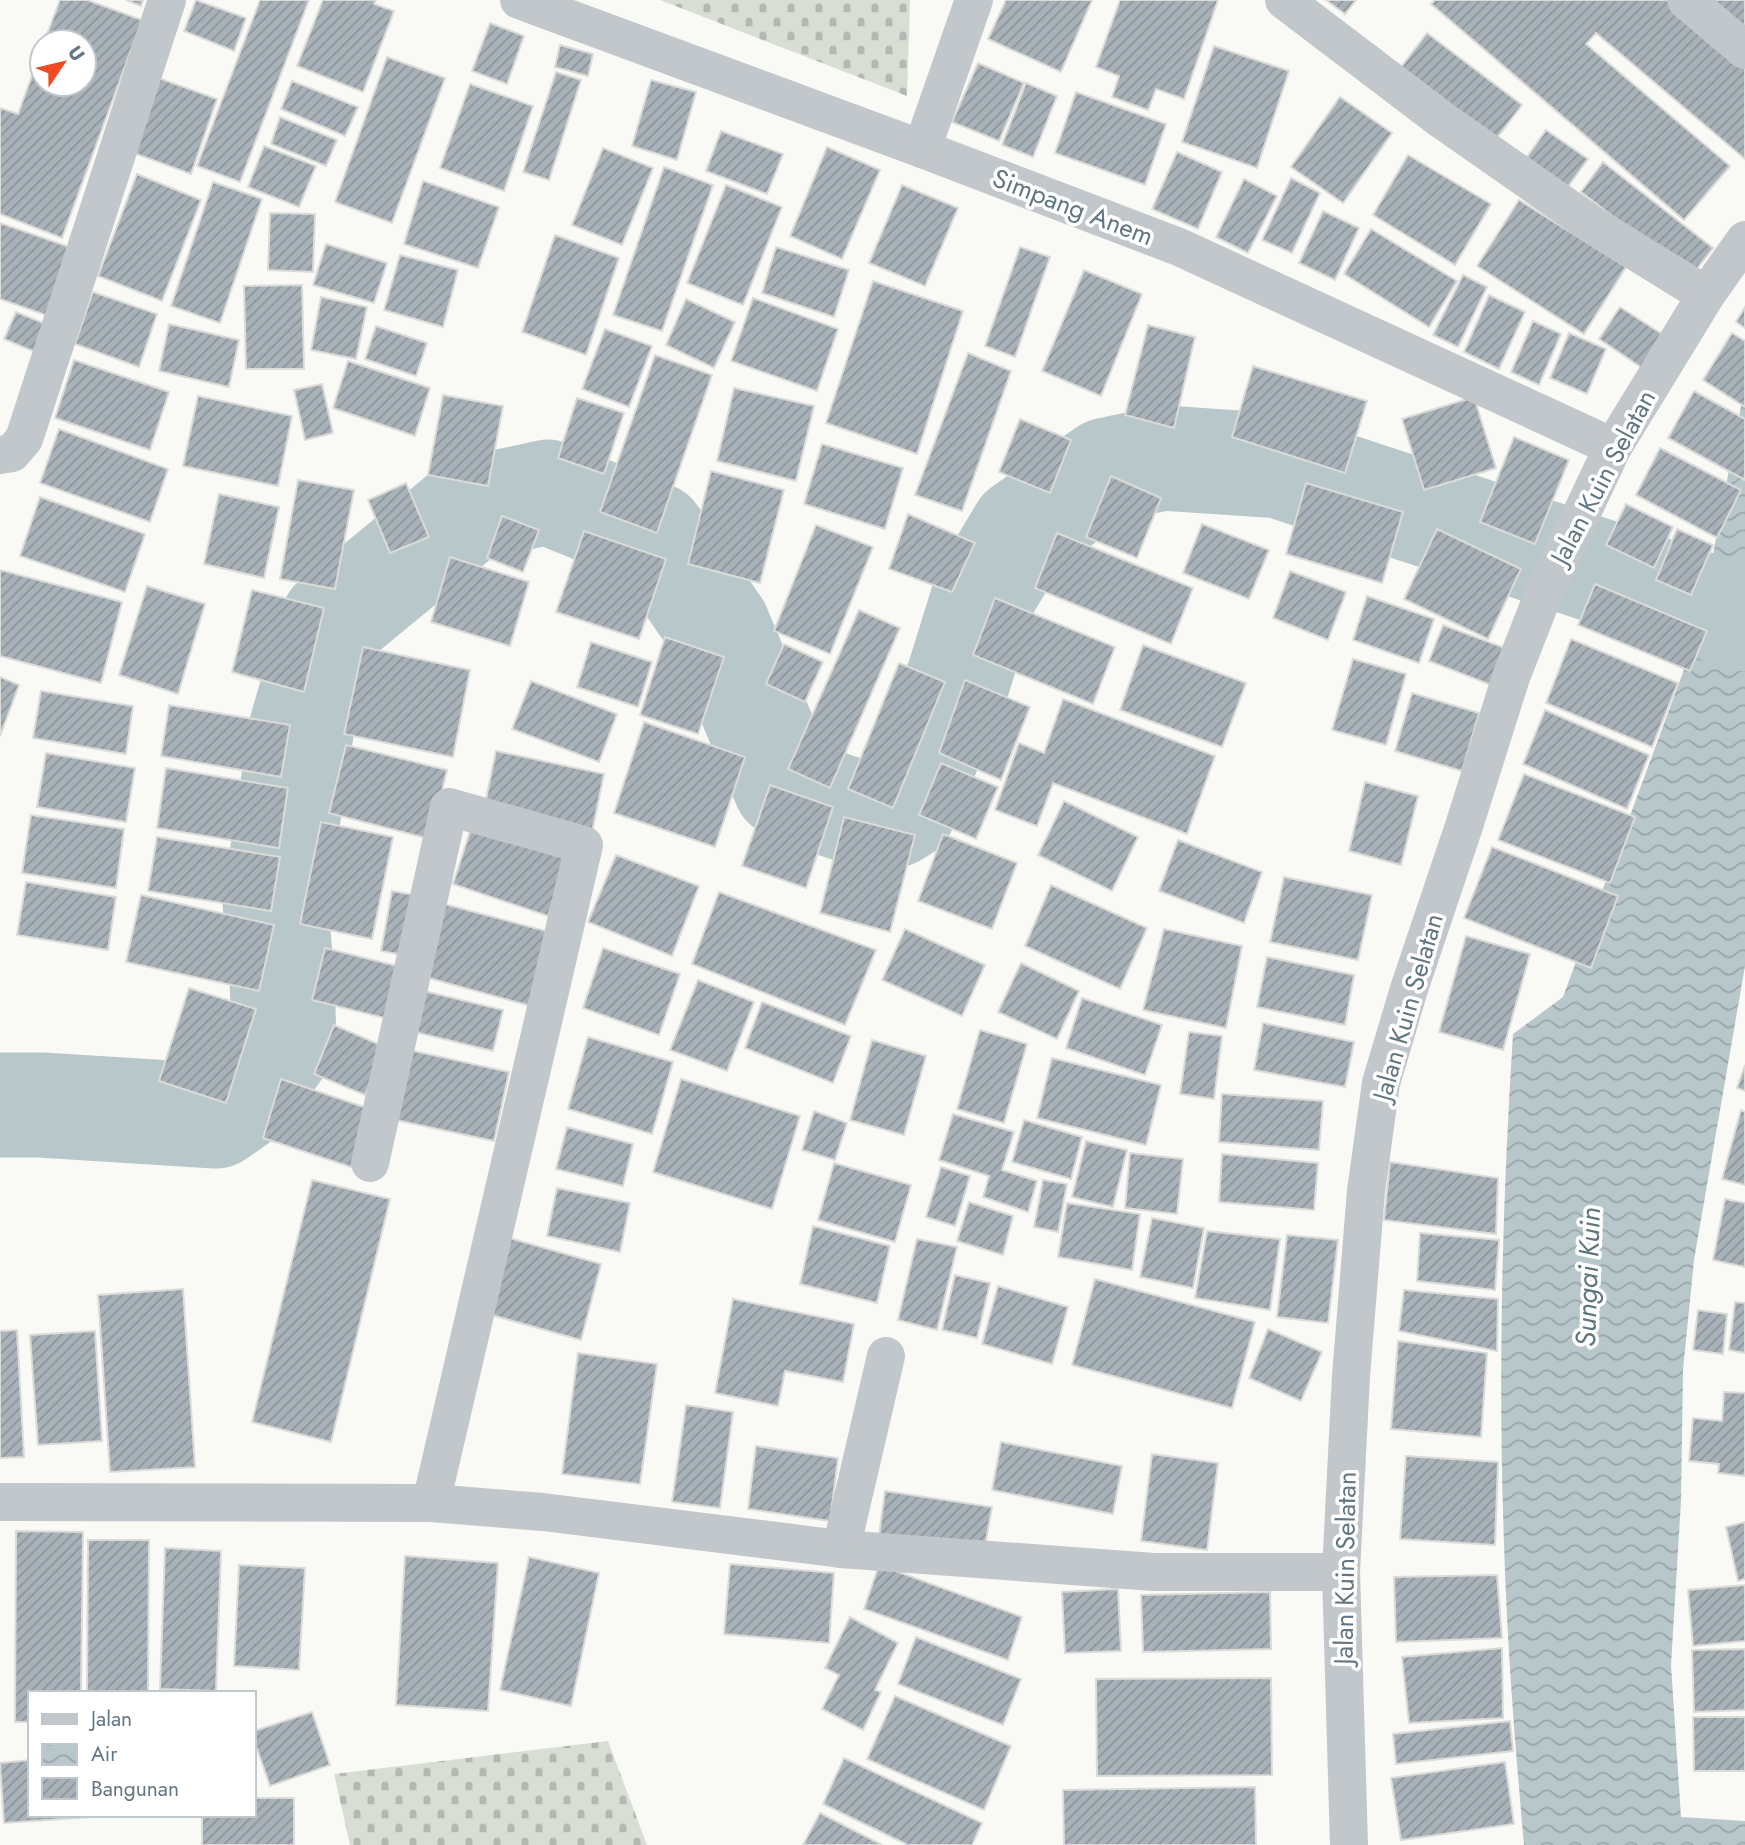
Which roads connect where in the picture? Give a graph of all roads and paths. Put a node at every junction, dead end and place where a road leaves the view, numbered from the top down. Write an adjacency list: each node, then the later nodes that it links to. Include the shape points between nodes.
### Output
1 (167, 0): 11 (street, via 24,439 12,453)
2 (519, 0): 7 (street, Simpang Anem)
3 (974, 0): 7 (street)
4 (1284, 0): 9 (street, via 1556,200)
5 (1686, 0): 6 (street)
6 (1745, 50)
7 (922, 149): 10 (street, Simpang Anem, via 1179,247)
8 (1745, 240): 9 (street, Jalan Kuin Selatan)
9 (1706, 295): 10 (street, Jalan Kuin Selatan)
10 (1613, 447): 17 (street, Jalan Kuin Selatan, via 1543,595 1511,677 1381,1083 1351,1376)
11 (0, 455)
12 (370, 1163): 15 (street, via 449,807 584,845)
13 (886, 1356): 16 (street)
14 (0, 1502): 15 (street)
15 (431, 1503): 16 (street, via 543,1512)
16 (841, 1549): 17 (street, via 1154,1572)
17 (1341, 1572): 18 (street, Jalan Kuin Selatan)
18 (1349, 1845)

